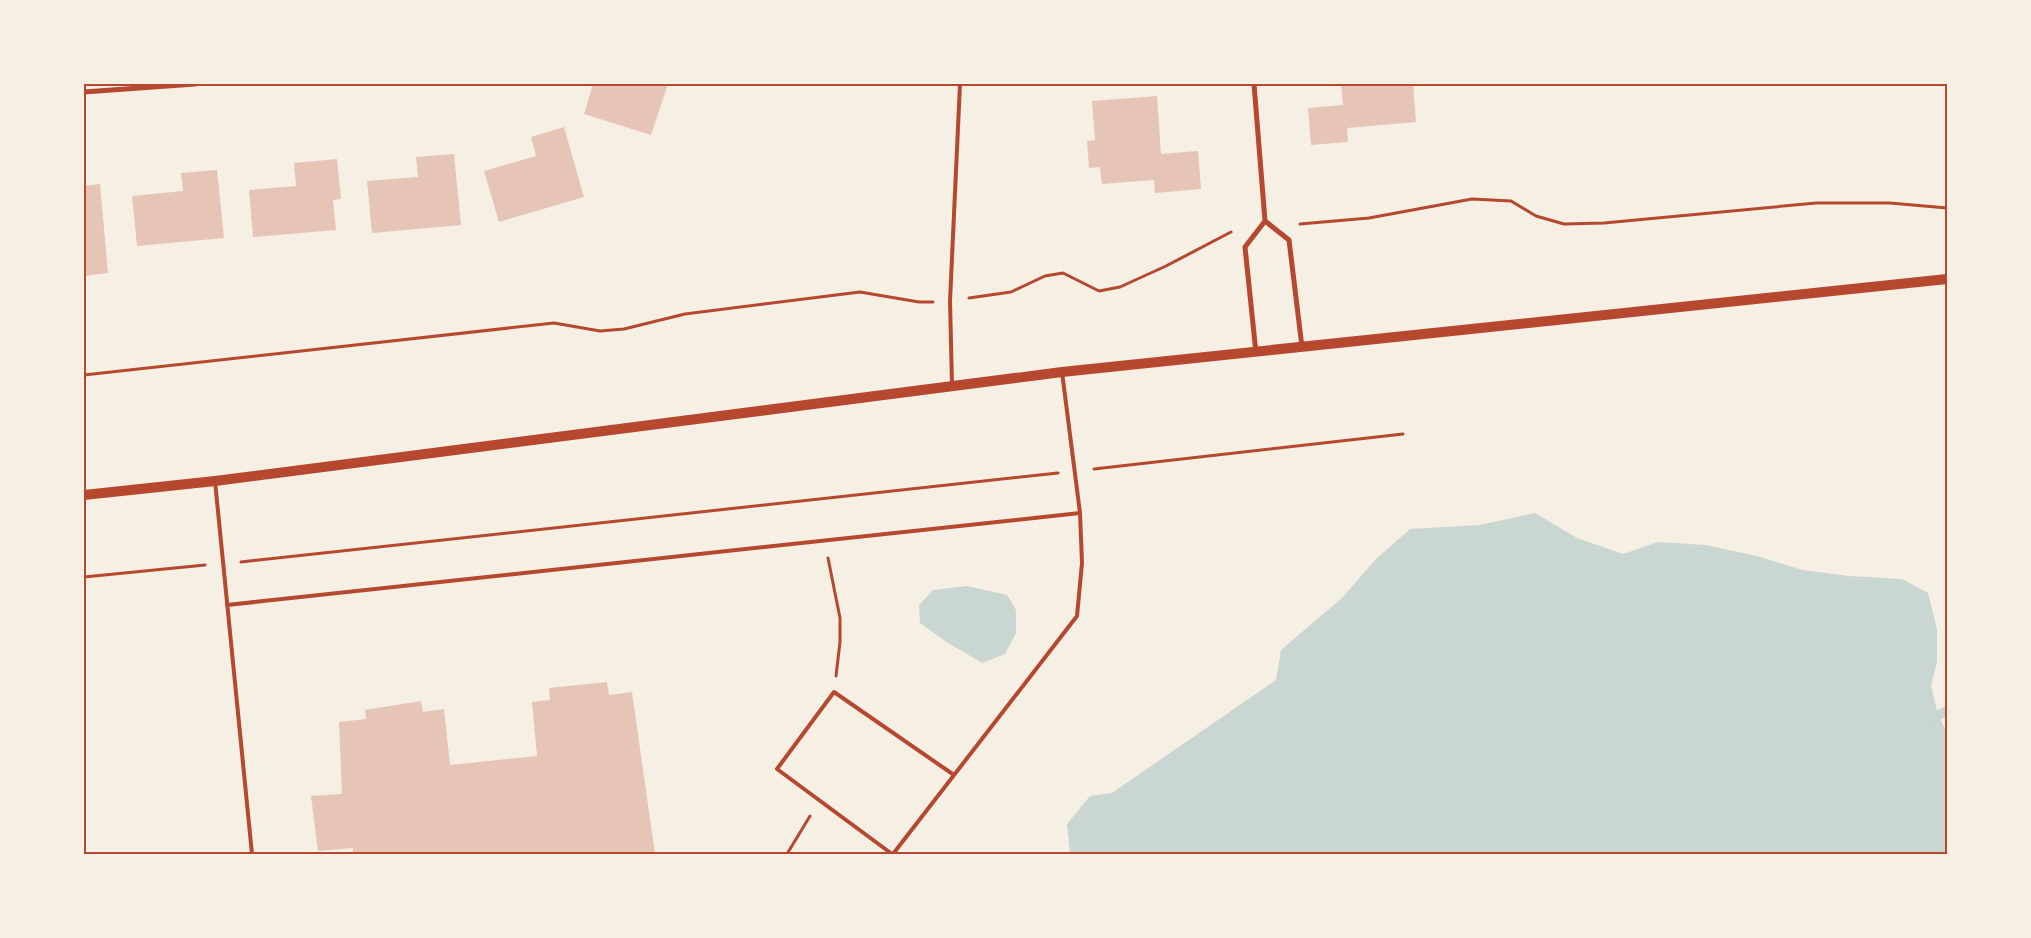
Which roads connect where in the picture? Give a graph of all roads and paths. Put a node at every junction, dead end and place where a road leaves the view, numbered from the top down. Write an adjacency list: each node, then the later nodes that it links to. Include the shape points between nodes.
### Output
1 (195, 84): 4 (street)
2 (960, 84): 10 (lane)
3 (1254, 84): 6 (street)
4 (84, 92)
5 (1947, 208): 7 (path, via 1890,203 1816,203 1564,224 1536,216 1511,201 1472,199 1369,218)
6 (1264, 221): 11 (street, via 1289,240); 12 (street, via 1245,247)
7 (1297, 225)
8 (1230, 233): 10 (path, via 1166,266 1100,291 1063,273 1045,276 1011,292)
9 (1947, 279): 11 (main road)
10 (950, 301): 14 (path, via 919,302 860,292 685,314 600,332 554,323); 15 (lane)
11 (1302, 348): 12 (main road)
12 (1256, 353): 13 (main road)
13 (1062, 372): 15 (main road); 17 (lane)
14 (84, 374)
15 (952, 385): 18 (main road)
16 (1403, 434): 17 (path)
17 (1076, 471): 20 (lane); 22 (path)
18 (215, 481): 19 (main road); 22 (lane)
19 (84, 495)
20 (1080, 513): 21 (lane); 26 (lane, via 1082,562 1077,616)
21 (827, 540): 24 (lane); 25 (path, via 840,618)
22 (223, 564): 23 (path); 24 (lane)
23 (84, 577)
24 (227, 605): 28 (lane)
25 (834, 692): 26 (lane); 27 (lane, via 778,769)
26 (954, 775): 30 (lane)
27 (819, 800): 29 (path); 30 (lane)
28 (252, 854)
29 (788, 854)
30 (892, 854)

